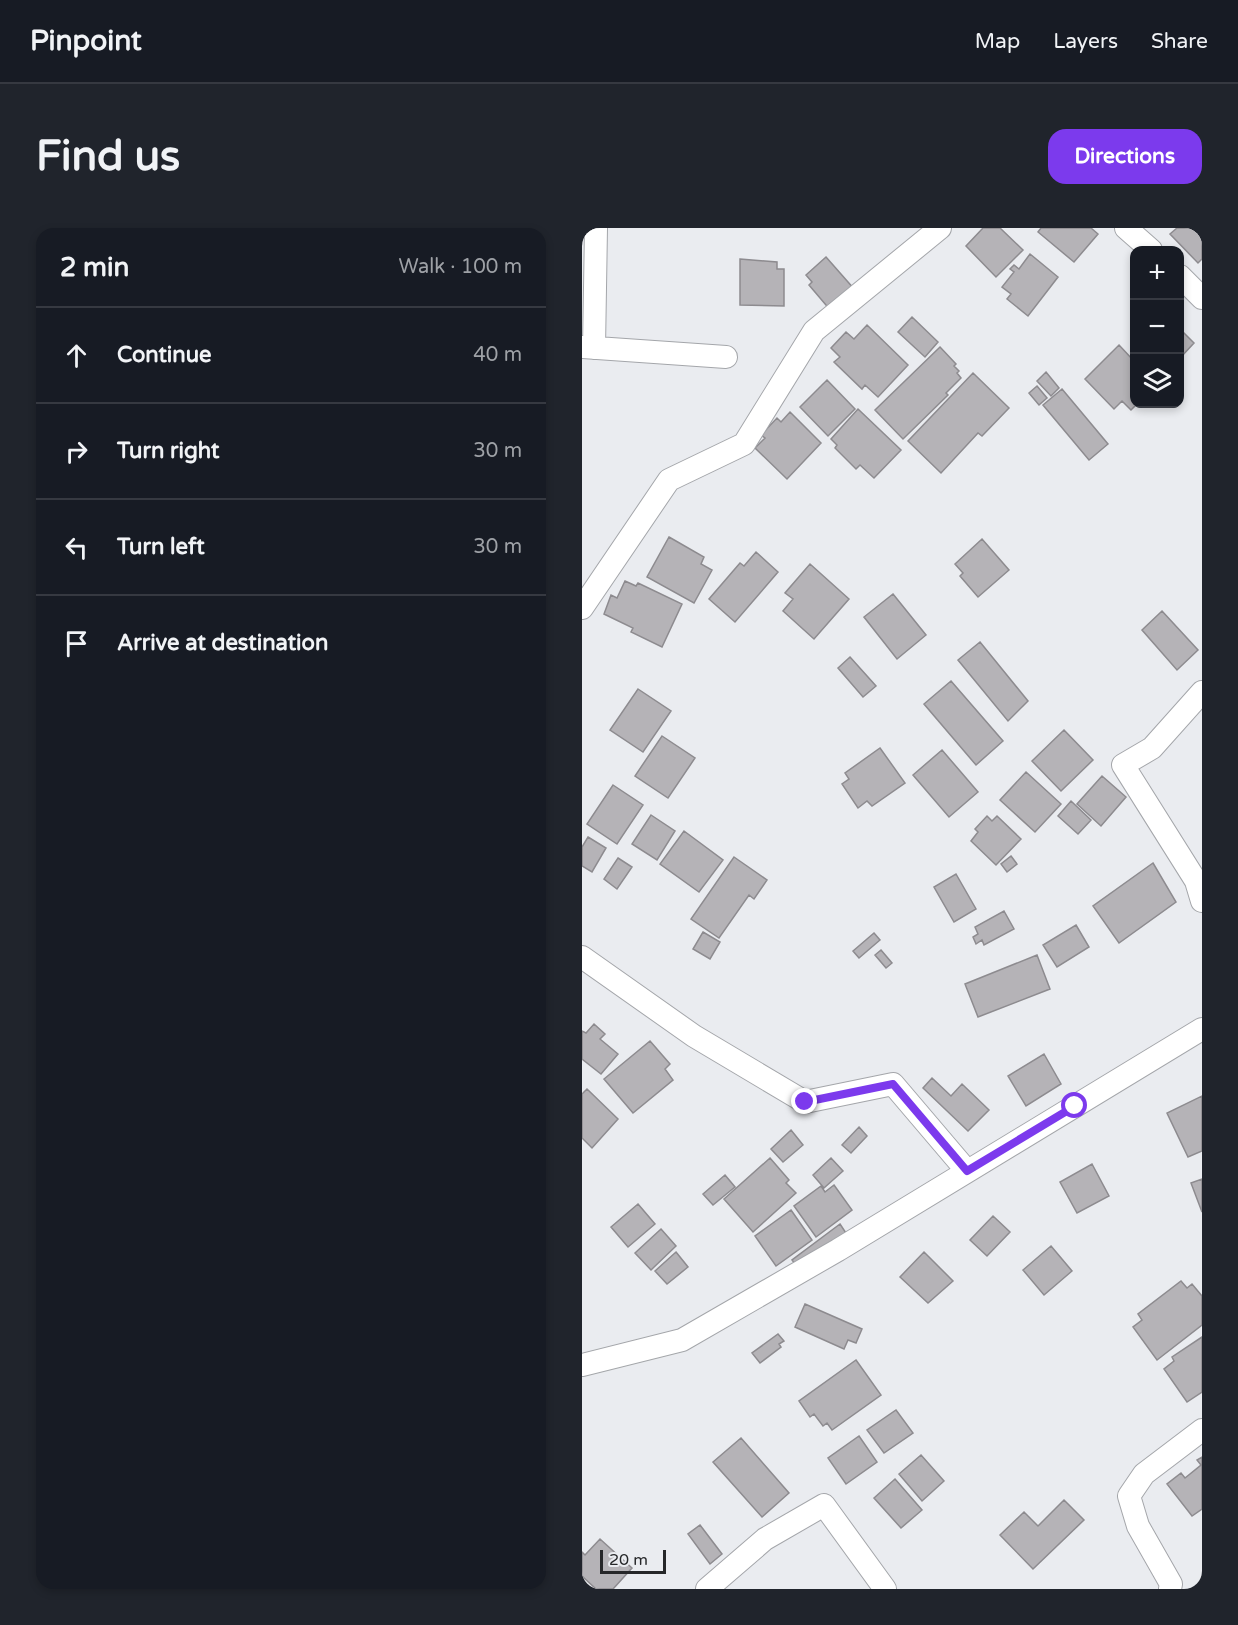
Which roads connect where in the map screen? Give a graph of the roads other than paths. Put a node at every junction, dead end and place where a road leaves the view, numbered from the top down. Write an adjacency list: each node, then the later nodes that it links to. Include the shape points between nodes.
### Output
1 (596, 228): 7 (street)
2 (940, 228): 9 (street, via 814,331 744,444 669,480)
3 (1126, 228): 4 (street)
4 (1146, 246)
5 (1184, 281): 6 (street)
6 (1202, 298)
7 (588, 347): 8 (street)
8 (726, 357)
9 (582, 608)
10 (1202, 692): 11 (street, via 1152,748 1123,765 1196,881)
11 (1202, 901)
12 (582, 957): 14 (street, via 694,1036 805,1102 893,1084)
13 (1202, 1029): 14 (street)
14 (967, 1171): 15 (street, via 682,1340)
15 (582, 1365)
16 (1202, 1430): 19 (street, via 1144,1474 1129,1496 1138,1526 1171,1584)
17 (707, 1589): 18 (street, via 765,1539 825,1505)
18 (885, 1589)
19 (1170, 1589)

